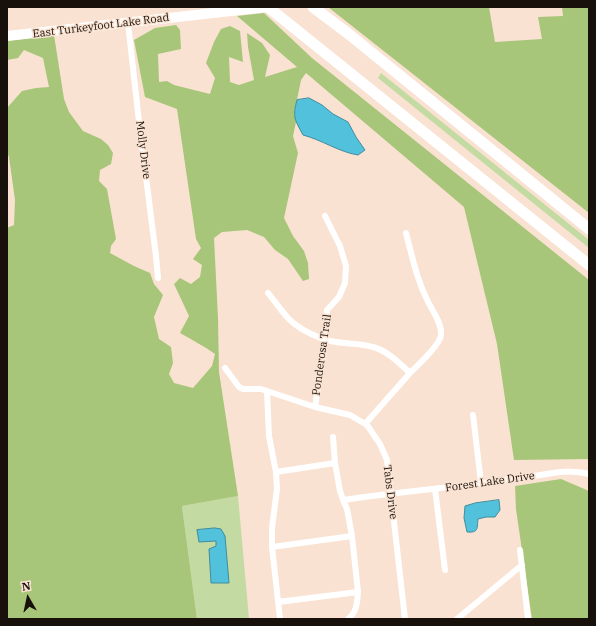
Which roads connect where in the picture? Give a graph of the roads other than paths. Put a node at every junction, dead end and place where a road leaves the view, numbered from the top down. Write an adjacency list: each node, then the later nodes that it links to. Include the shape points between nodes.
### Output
1 (268, 7): 3 (main road, East Turkeyfoot Lake Road); 8 (highway)
2 (313, 7): 6 (highway)
3 (128, 23): 4 (main road, East Turkeyfoot Lake Road); 9 (street, Molly Drive)
4 (7, 36)
5 (325, 216): 11 (street, Ponderosa Trail, via 340,246 346,266 345,282 339,297 328,310)
6 (589, 229)
7 (406, 233): 13 (street, via 417,278 442,335 438,343)
8 (589, 265)
9 (158, 278)
10 (268, 293): 11 (street, via 291,321)
11 (325, 340): 13 (street, via 360,344 386,352); 15 (street, Ponderosa Trail)
12 (225, 368): 14 (street, Tabs Drive, via 243,389 261,388)
13 (410, 373): 17 (street)
14 (268, 391): 15 (street, Tabs Drive); 20 (street, via 269,436)
15 (315, 407): 17 (street, Tabs Drive, via 350,415)
16 (473, 415): 22 (street)
17 (365, 424): 24 (street, Tabs Drive, via 380,444 387,460)
18 (333, 437): 19 (street)
19 (335, 463): 20 (street); 25 (street)
20 (276, 472): 27 (street)
21 (589, 474): 22 (street, Forest Lake Drive, via 564,471)
22 (482, 483): 23 (street, Forest Lake Drive)
23 (435, 489): 24 (street, Forest Lake Drive); 30 (street)
24 (391, 494): 25 (street, Forest Lake Drive); 35 (street, Tabs Drive)
25 (343, 500): 26 (street)
26 (352, 536): 27 (street); 31 (street)
27 (272, 547): 32 (street)
28 (520, 550): 29 (street)
29 (522, 565): 36 (street); 37 (street)
30 (445, 570)
31 (358, 592): 32 (street); 34 (street, via 357,606)
32 (278, 602): 33 (street)
33 (280, 619)
34 (348, 619)
35 (406, 619)
36 (457, 619)
37 (528, 619)

